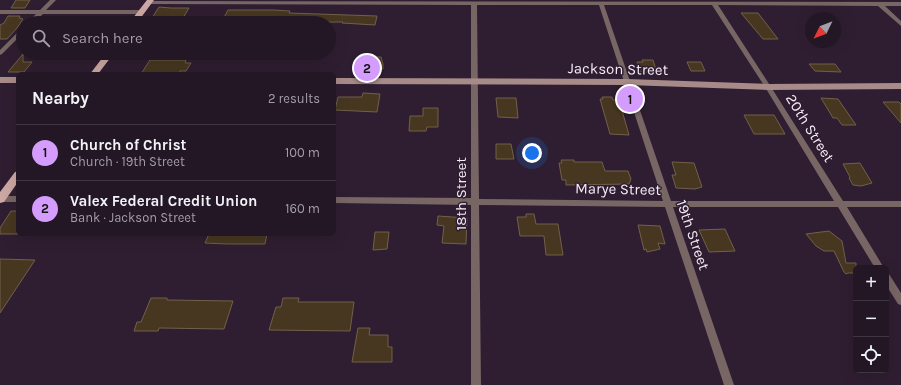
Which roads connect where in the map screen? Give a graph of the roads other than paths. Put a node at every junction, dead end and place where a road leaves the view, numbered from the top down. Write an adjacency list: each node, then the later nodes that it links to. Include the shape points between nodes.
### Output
1 (52, 0): 12 (street)
2 (150, 1): 6 (street); 13 (main road)
3 (536, 2): 6 (street); 7 (street)
4 (662, 2): 7 (street); 8 (street)
5 (850, 2): 8 (street); 9 (street)
6 (474, 4): 24 (street, 18th Street)
7 (601, 4): 25 (street, 19th Street)
8 (714, 4): 27 (street, 20th Street)
9 (880, 4): 10 (street); 16 (street)
10 (901, 4)
11 (0, 12): 12 (street)
12 (41, 12): 13 (street); 14 (street)
13 (141, 12): 15 (main road)
14 (37, 16)
15 (138, 16)
16 (901, 24)
17 (16, 37): 18 (street)
18 (0, 53)
19 (105, 60): 20 (main road)
20 (96, 72)
21 (0, 80): 22 (main road)
22 (16, 80)
23 (336, 81): 24 (main road, Jackson Street)
24 (474, 82): 25 (main road, Jackson Street); 32 (street, 18th Street)
25 (627, 82): 27 (main road, Jackson Street); 33 (street, 19th Street)
26 (901, 86): 27 (main road, Jackson Street)
27 (768, 87): 34 (street, 20th Street)
28 (16, 178): 29 (main road)
29 (0, 199): 30 (street)
30 (16, 199)
31 (336, 200): 32 (street, Marye Street)
32 (475, 201): 33 (street, Marye Street); 39 (street, 18th Street)
33 (668, 204): 34 (street, Marye Street); 40 (street, 19th Street)
34 (840, 204): 35 (street, Marye Street); 36 (street, 20th Street)
35 (901, 204)
36 (878, 265)
37 (889, 282): 38 (street)
38 (901, 301)
39 (476, 385)
40 (729, 385)

